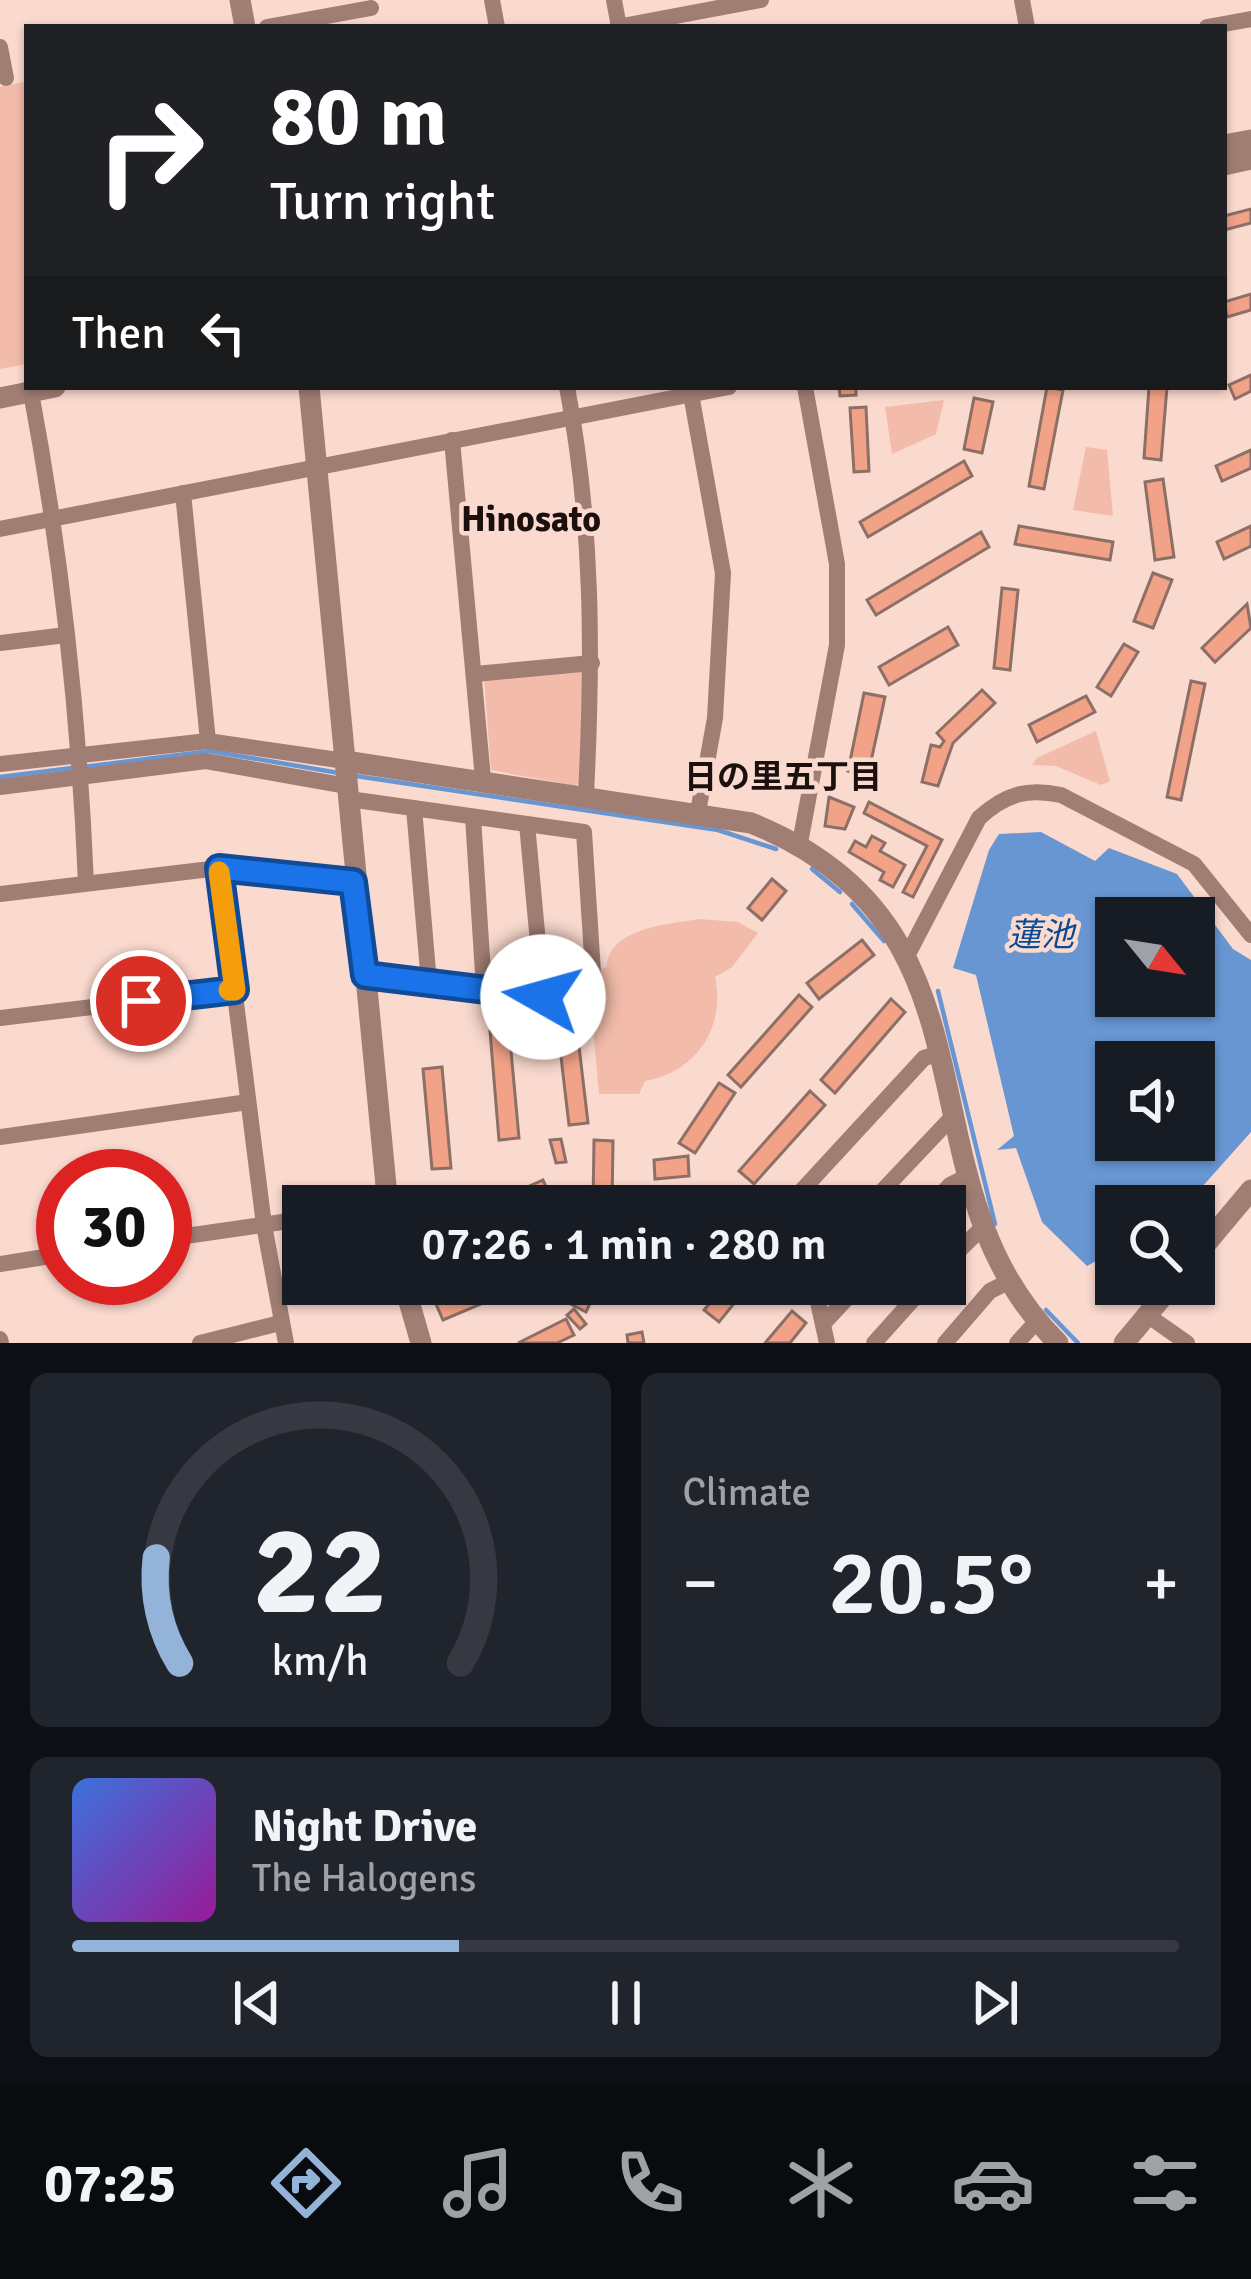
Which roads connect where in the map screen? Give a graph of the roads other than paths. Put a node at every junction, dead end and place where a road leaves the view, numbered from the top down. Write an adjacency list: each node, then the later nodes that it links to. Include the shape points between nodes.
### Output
1 (761, 0): 2 (street)
2 (730, 3): 5 (street)
3 (370, 4): 4 (street)
4 (280, 24)
5 (632, 24)
6 (0, 46): 7 (street)
7 (3, 78)
8 (30, 390): 18 (street)
9 (309, 390): 16 (street)
10 (568, 390): 14 (street)
11 (713, 390): 13 (street)
12 (806, 390): 37 (street, via 837,564 837,625)
13 (692, 394): 14 (street); 34 (street, via 723,574 715,718)
14 (573, 418): 15 (street); 22 (street, via 590,543)
15 (452, 440): 16 (street); 23 (street)
16 (317, 467): 17 (street); 26 (street)
17 (183, 494): 18 (street); 24 (street)
18 (55, 518): 19 (street); 20 (street)
19 (0, 530)
20 (66, 635): 21 (street); 25 (street)
21 (0, 643)
22 (592, 663): 23 (street); 32 (street)
23 (475, 674): 29 (street)
24 (208, 741): 25 (street); 26 (street)
25 (79, 755): 27 (street); 28 (street)
26 (345, 761): 29 (street); 31 (street)
27 (0, 764)
28 (82, 776): 30 (street); 31 (street, via 206,761); 40 (street)
29 (483, 779): 32 (street)
30 (0, 787)
31 (348, 792): 33 (street); 39 (street)
32 (586, 794): 34 (street)
33 (414, 808): 35 (street); 45 (street)
34 (698, 812): 37 (street)
35 (473, 817): 36 (street); 46 (street)
36 (527, 824): 48 (street); 48 (street, via 584,832 596,1003)
37 (800, 843): 43 (street, via 884,917)
38 (219, 868): 39 (street); 40 (street); 47 (street)
39 (353, 882): 44 (street)
40 (86, 883): 41 (street)
41 (0, 894)
42 (1251, 935): 43 (street, via 1194,864 1040,790 997,801 980,818)
43 (908, 956): 50 (street)
44 (365, 975): 45 (street); 55 (street)
45 (429, 983): 46 (street)
46 (484, 989): 48 (street)
47 (235, 990): 49 (street); 51 (street)
48 (543, 997)
49 (0, 1018)
50 (940, 1053): 52 (street); 56 (street, via 924,1058)
51 (248, 1102): 53 (street); 61 (street)
52 (955, 1114): 54 (street); 57 (street)
53 (0, 1137)
54 (968, 1175): 58 (street); 62 (street)
55 (386, 1185)
56 (807, 1185)
57 (888, 1185)
58 (950, 1185)
59 (1251, 1190): 63 (street)
60 (282, 1222): 61 (street)
61 (264, 1225): 64 (street); 75 (street)
62 (982, 1228): 65 (street); 68 (street)
63 (1215, 1233)
64 (192, 1235)
65 (966, 1244)
66 (36, 1258): 67 (street)
67 (0, 1264)
68 (1008, 1282): 74 (street); 81 (street, via 990,1291)
69 (410, 1305): 79 (street)
70 (845, 1305): 76 (street)
71 (908, 1305): 80 (street)
72 (1155, 1305): 73 (street)
73 (1147, 1315): 84 (street); 85 (street)
74 (1036, 1322): 82 (street); 83 (street)
75 (280, 1323): 77 (street); 78 (street)
76 (825, 1334)
77 (200, 1343)
78 (286, 1343)
79 (421, 1343)
80 (874, 1343)
81 (945, 1343)
82 (1018, 1343)
83 (1058, 1343)
84 (1124, 1343)
85 (1186, 1343)

